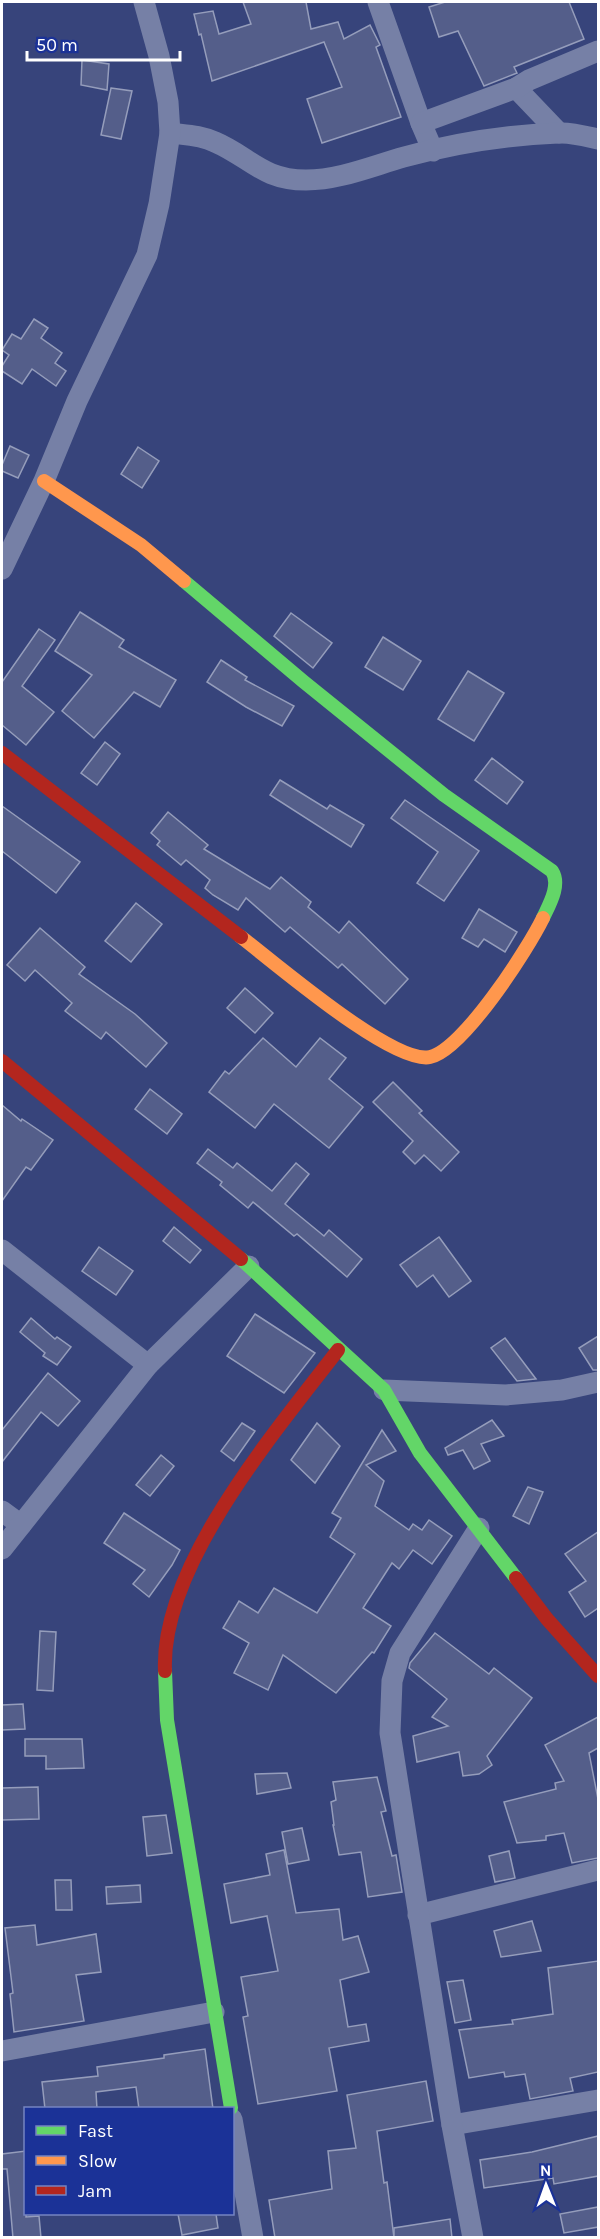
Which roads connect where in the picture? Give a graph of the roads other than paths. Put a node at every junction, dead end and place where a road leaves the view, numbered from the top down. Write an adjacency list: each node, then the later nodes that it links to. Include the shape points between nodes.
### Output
1 (144, 2): 6 (street, via 159,56)
2 (378, 2): 5 (street)
3 (598, 51): 4 (street)
4 (516, 88): 5 (street); 7 (street)
5 (421, 123): 9 (street)
6 (170, 133): 9 (street, via 217,142 260,170 293,180 327,179); 10 (street, via 147,255 77,401)
7 (559, 133): 8 (street); 9 (street)
8 (598, 139)
9 (434, 151)
10 (44, 482): 11 (street); 12 (street, via 141,545 444,795 552,872 556,880 554,891 514,969 440,1053 430,1058 414,1057 366,1033)
11 (4, 561)
12 (2, 753)
13 (2, 1061): 15 (street)
14 (2, 1250): 17 (street)
15 (249, 1266): 16 (street); 17 (street)
16 (338, 1350): 19 (street); 27 (street, via 271,1437 219,1514 176,1597 164,1653 167,1720)
17 (148, 1365): 21 (street)
18 (598, 1382): 19 (street, via 506,1395)
19 (384, 1390): 22 (street, via 420,1453)
20 (2, 1511): 21 (street)
21 (21, 1525): 23 (street)
22 (479, 1528): 24 (street, via 547,1619); 26 (street, via 400,1653 392,1681 390,1733)
23 (2, 1549)
24 (598, 1676)
25 (598, 1870): 26 (street)
26 (418, 1915): 31 (street)
27 (214, 2012): 28 (street); 30 (street)
28 (2, 2051)
29 (598, 2100): 31 (street)
30 (231, 2107)
31 (452, 2125): 34 (street)
32 (234, 2130): 33 (street)
33 (253, 2238)
34 (473, 2238)

